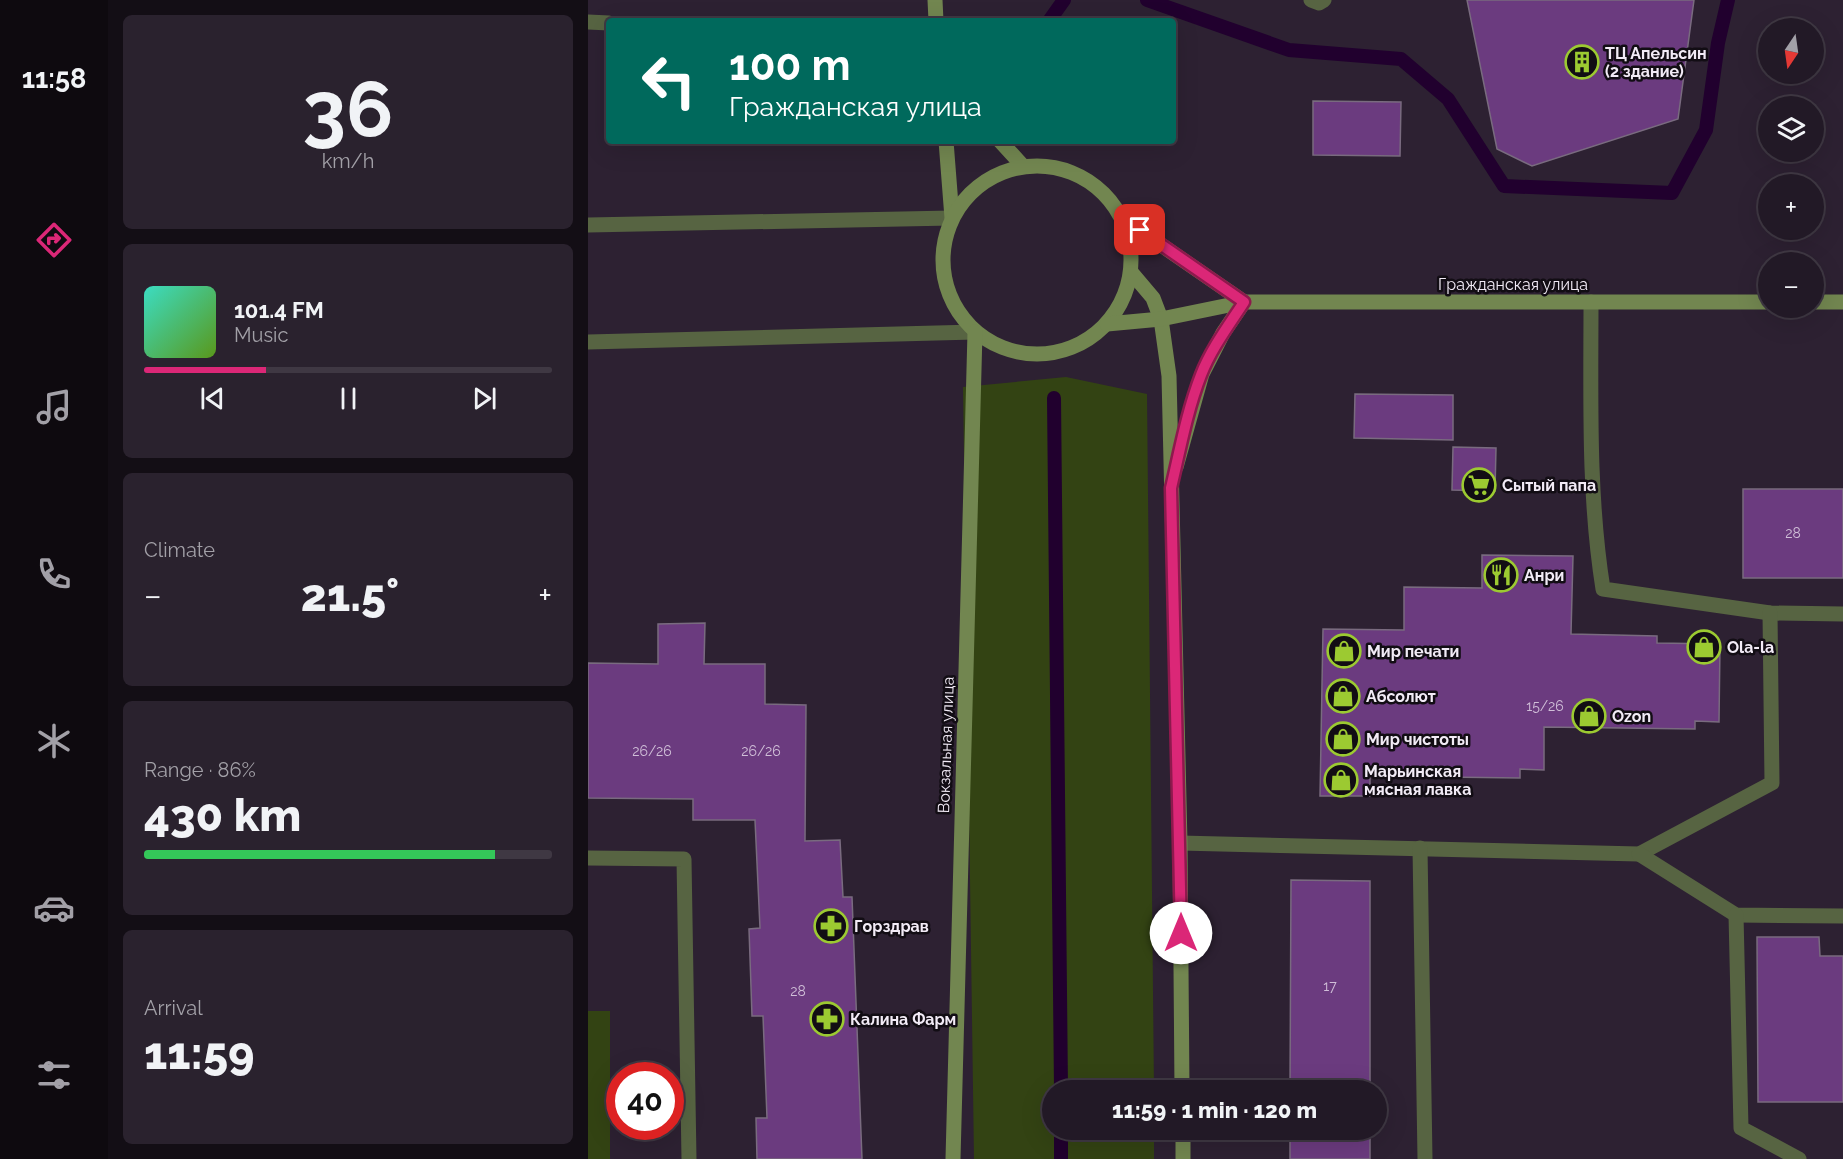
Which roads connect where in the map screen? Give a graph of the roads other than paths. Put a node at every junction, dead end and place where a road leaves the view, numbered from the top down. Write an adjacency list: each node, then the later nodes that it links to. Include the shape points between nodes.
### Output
1 (935, 0): 4 (street)
2 (1311, 0): 3 (street)
3 (1324, 0)
4 (936, 18)
5 (588, 22): 6 (street)
6 (606, 23)
7 (946, 144): 10 (street)
8 (1003, 144): 9 (street)
9 (1022, 165): 10 (street, via 993,175 969,193); 11 (street, via 1052,166 1081,175 1105,193)
10 (952, 218): 12 (street); 21 (street, via 942,258 950,299)
11 (1122, 218): 13 (street, via 1131,244); 14 (street)
12 (588, 225)
13 (1131, 272): 19 (street, via 1153,298); 20 (street, via 1123,300)
14 (1251, 302): 15 (street, Гражданская улица); 19 (street, Гражданская улица); 23 (street, via 1223,333 1202,374)
15 (1591, 302): 16 (street, Гражданская улица); 24 (street, via 1595,542 1603,590)
16 (1758, 302)
17 (1824, 302): 18 (street)
18 (1843, 302)
19 (1161, 319): 20 (street, Гражданская улица); 23 (street, via 1169,376)
20 (1107, 324): 21 (street, via 1084,342 1057,353 1028,354 1000,347)
21 (975, 332): 22 (street); 35 (street, Вокзальная улица)
22 (588, 342)
23 (1171, 488): 26 (street)
24 (1770, 613): 25 (street); 28 (street, via 1773,783)
25 (1843, 614)
26 (1180, 843): 27 (street); 32 (street)
27 (1420, 848): 28 (street); 37 (street)
28 (1639, 854): 30 (street)
29 (588, 858): 34 (street, via 684,859)
30 (1736, 915): 31 (street); 38 (street, via 1741,1128)
31 (1843, 916)
32 (1182, 1080)
33 (1183, 1140): 36 (street)
34 (689, 1159)
35 (954, 1159)
36 (1183, 1159)
37 (1425, 1159)
38 (1799, 1159)

